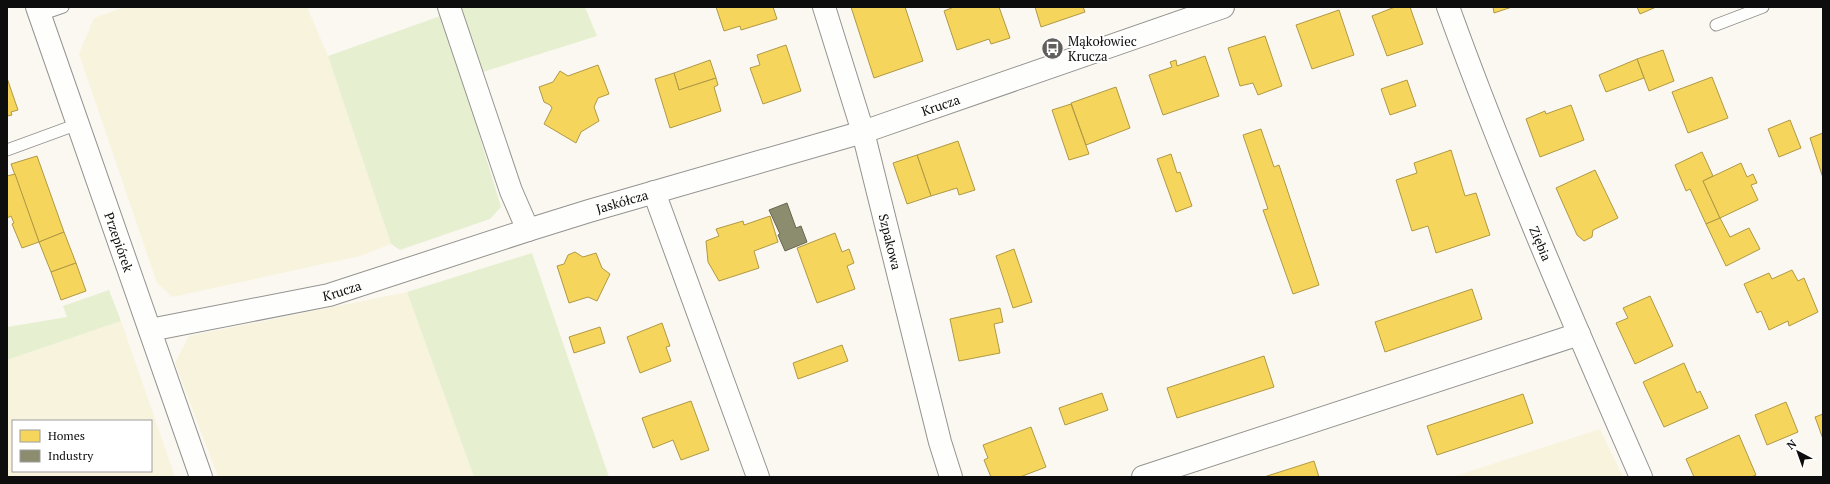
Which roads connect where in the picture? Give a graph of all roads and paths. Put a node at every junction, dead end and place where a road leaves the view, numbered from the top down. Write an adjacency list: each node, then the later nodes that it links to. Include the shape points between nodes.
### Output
1 (63, 7): 7 (lane)
2 (449, 7): 13 (street, via 511,191)
3 (824, 7): 10 (street, Szpakowa)
4 (1223, 7): 10 (street, Krucza)
5 (1448, 7): 15 (street, Ziębia, via 1480,96)
6 (1763, 7): 8 (lane)
7 (38, 11): 9 (street, Przepiórek)
8 (1716, 25)
9 (78, 124): 11 (lane); 14 (street, Przepiórek)
10 (863, 132): 12 (street, Krucza); 18 (street, Szpakowa, via 940,442)
11 (7, 150)
12 (654, 192): 13 (street, Jaskółcza); 17 (street, Jaskółcza)
13 (528, 230): 14 (street, Krucza, via 329,295)
14 (150, 330): 16 (street, Przepiórek)
15 (1579, 334): 19 (street); 20 (street, Ziębia)
16 (201, 477)
17 (758, 477)
18 (951, 477)
19 (1143, 477)
20 (1642, 477)

